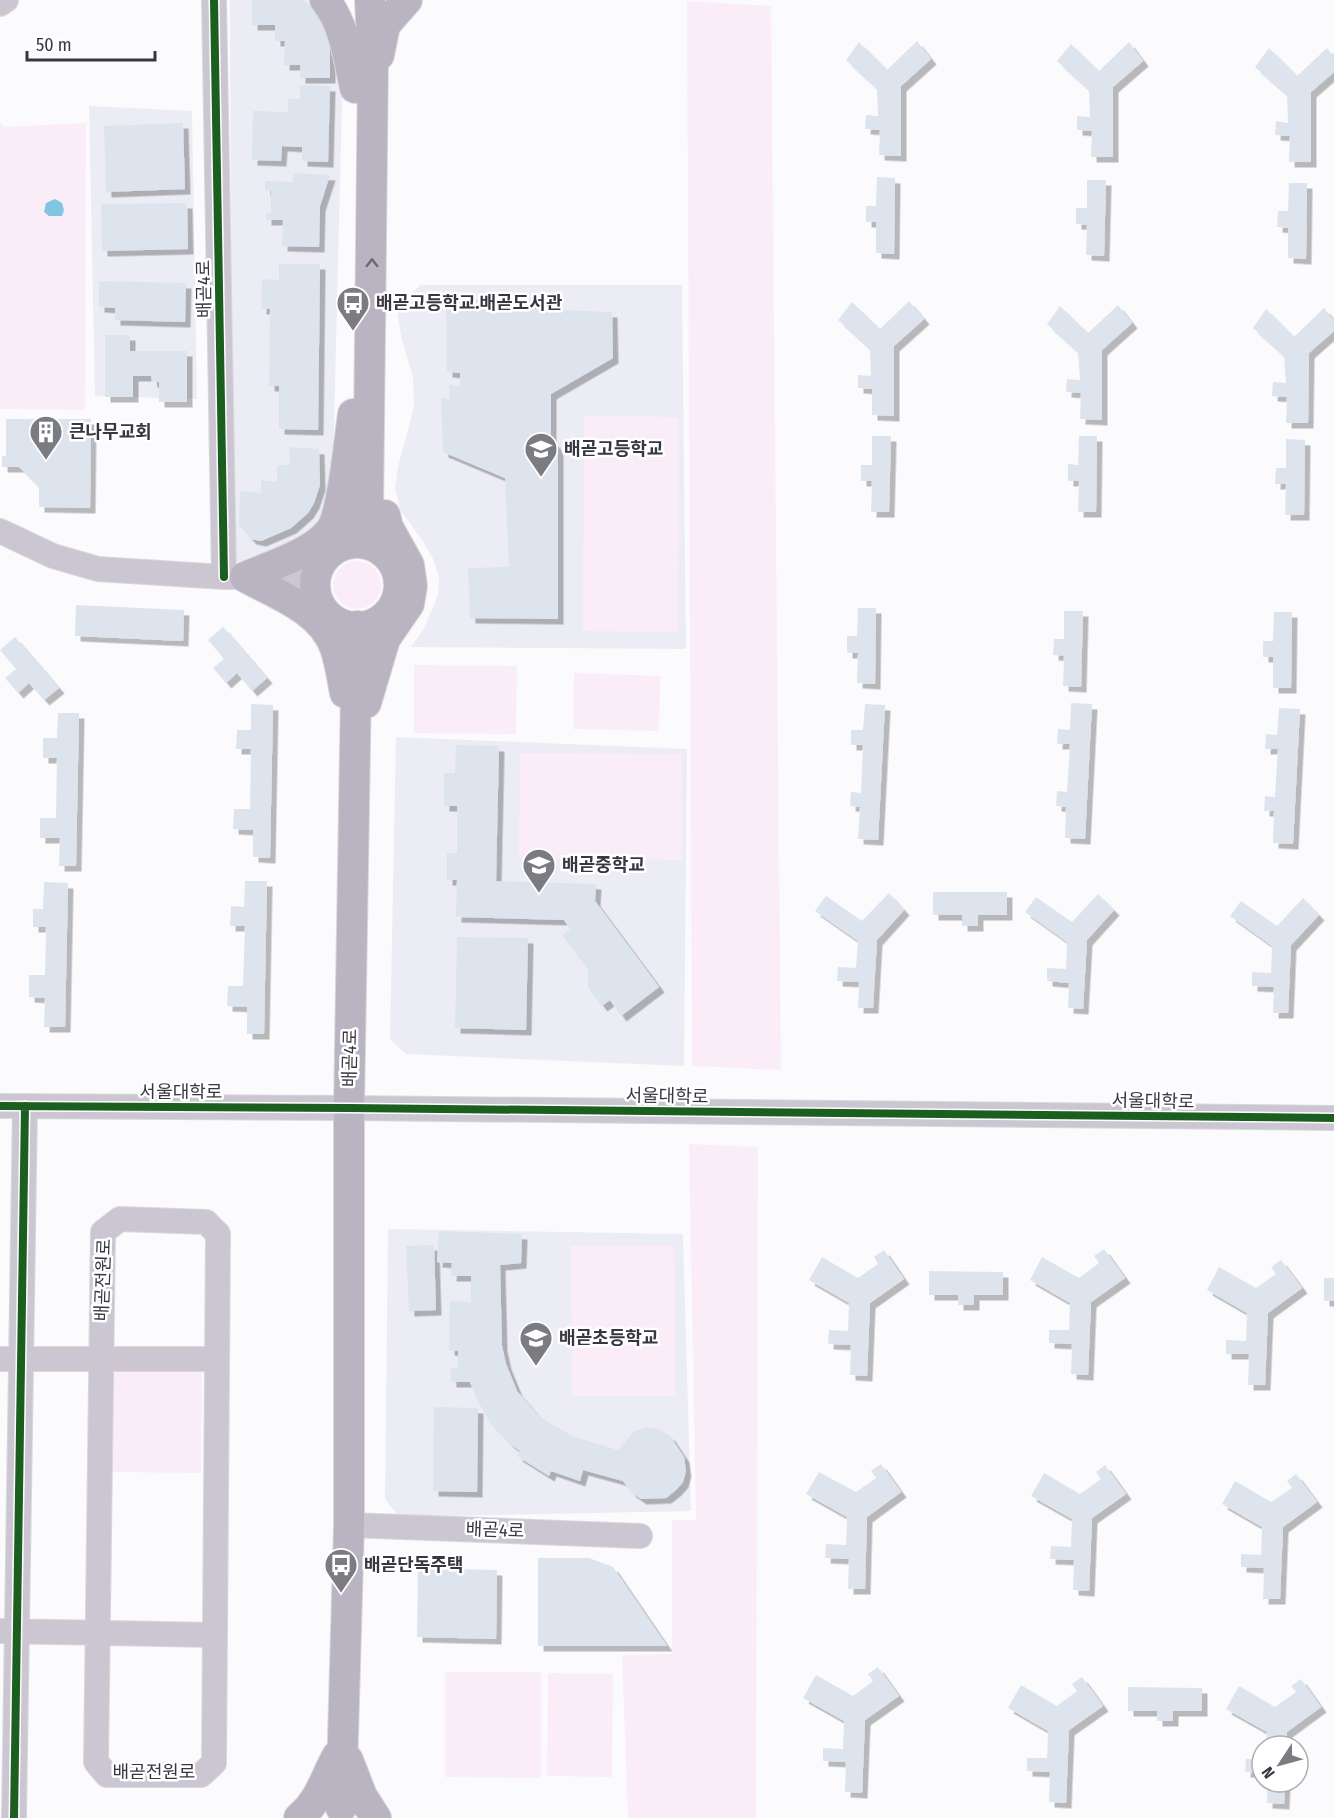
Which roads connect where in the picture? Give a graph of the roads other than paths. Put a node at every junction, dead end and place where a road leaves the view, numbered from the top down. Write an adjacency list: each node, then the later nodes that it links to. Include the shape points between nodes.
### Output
1 (6, 0): 7 (street)
2 (214, 0): 13 (street, 배곧4로)
3 (326, 0): 8 (main road, via 336,13)
4 (358, 0): 8 (main road, via 355,34)
5 (370, 0): 8 (main road)
6 (407, 0): 8 (main road, via 385,25)
7 (0, 4)
8 (364, 89): 9 (main road, via 352,268)
9 (361, 415): 11 (main road, via 350,522); 12 (main road, via 368,514); 13 (main road, via 336,521 329,533 302,552); 16 (main road, via 388,527 409,565 412,586 409,604 385,639)
10 (0, 531): 13 (street, via 53,556 98,569)
11 (340, 546): 12 (main road, via 368,544); 14 (main road, via 324,559)
12 (381, 550): 15 (main road, via 397,573 396,601 377,622)
13 (234, 577): 14 (street); 16 (main road, via 304,609 326,630 334,647)
14 (315, 577): 15 (main road, via 319,603 327,614 350,627)
15 (357, 626): 16 (main road, 배곧4로)
16 (356, 737): 19 (main road, 배곧4로)
17 (0, 1106): 18 (street, 서울대학로)
18 (25, 1106): 19 (street, 서울대학로); 21 (street)
19 (349, 1108): 20 (street, 서울대학로); 24 (main road, 배곧4로)
20 (1334, 1118)
21 (10, 1359): 23 (street); 26 (street)
22 (217, 1359): 23 (street); 23 (street, 배곧전원로, via 218,1234 206,1222 120,1219 103,1232); 28 (street, 배곧전원로)
23 (101, 1360): 27 (street, 배곧전원로)
24 (349, 1525): 25 (street, 배곧4로); 29 (main road, 배곧4로)
25 (640, 1536)
26 (9, 1631): 27 (street); 31 (street)
27 (96, 1634): 28 (street); 28 (street, 배곧전원로, via 96,1762 107,1775 201,1775 214,1763)
28 (215, 1635)
29 (343, 1746): 30 (main road, 배곧4로); 32 (main road, via 319,1796); 34 (main road, via 362,1796)
30 (354, 1813): 33 (main road, 배곧4로, via 334,1808)
31 (14, 1818)
32 (299, 1818)
33 (313, 1818)
34 (376, 1818)

